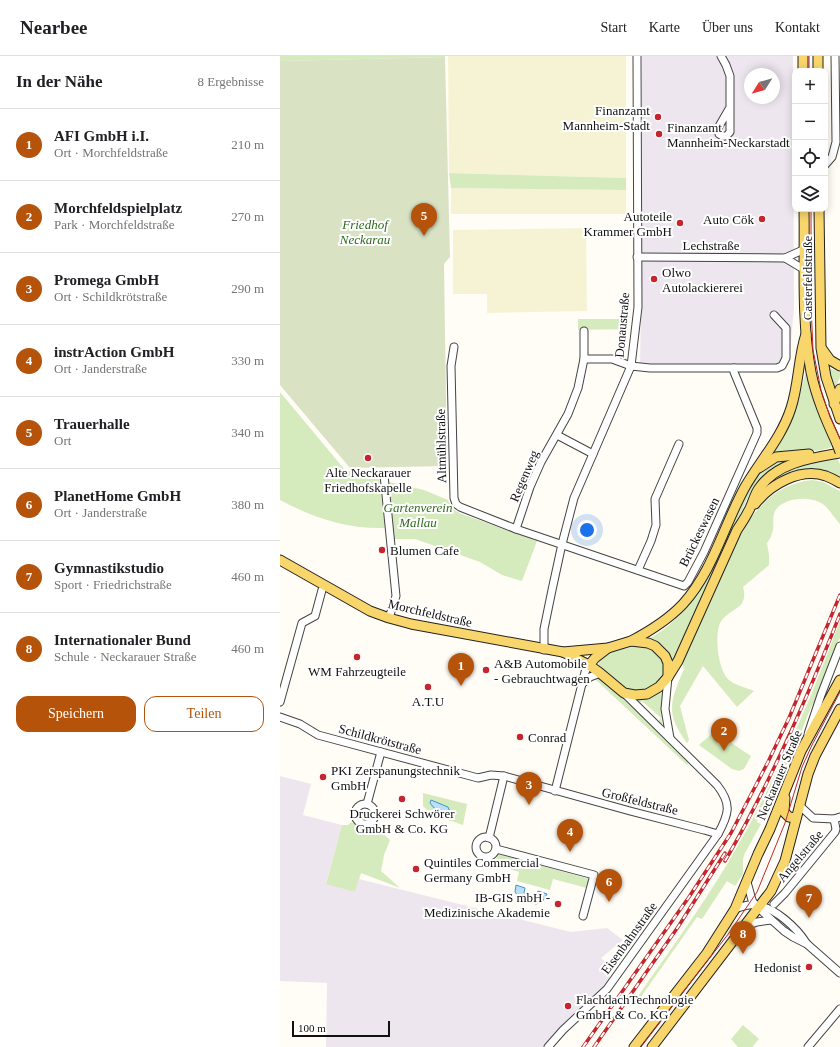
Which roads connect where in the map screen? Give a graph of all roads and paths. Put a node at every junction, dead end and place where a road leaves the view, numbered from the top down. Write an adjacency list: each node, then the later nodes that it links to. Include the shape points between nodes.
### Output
1 (637, 56): 13 (street, Donaustraße)
2 (721, 56): 8 (street, via 730,76)
3 (803, 56): 6 (main road)
4 (818, 56): 7 (main road)
5 (834, 58): 9 (street, via 836,142)
6 (804, 68)
7 (818, 68)
8 (729, 109)
9 (828, 162)
10 (804, 212): 12 (main road, Casterfeldstraße)
11 (819, 212): 20 (main road, Casterfeldstraße)
12 (805, 249): 14 (street, Lechstraße); 15 (main road, Casterfeldstraße)
13 (637, 257): 14 (street, Lechstraße); 22 (street, Donaustraße, via 638,307)
14 (785, 258): 15 (street)
15 (805, 270): 18 (main road, Casterfeldstraße)
16 (774, 315): 24 (street, via 786,328 785,362 782,366)
17 (584, 331): 21 (street, Regenweg)
18 (806, 334): 30 (main road, via 816,390); 32 (main road, via 791,410)
19 (454, 347): 36 (street, Altmühlstraße, via 451,366 456,504)
20 (821, 348): 23 (main road, via 830,360); 26 (main road)
21 (584, 359): 22 (street, via 612,359); 28 (street, Regenweg, via 578,388)
22 (631, 366): 24 (street); 31 (street, Donaustraße)
23 (840, 366)
24 (734, 368): 39 (street, Brückeswasen, via 757,433 704,552 684,586)
25 (840, 389): 26 (main road)
26 (834, 404): 27 (main road)
27 (840, 419)
28 (557, 435): 31 (street); 36 (street, Regenweg, via 530,487)
29 (679, 444): 39 (street, via 655,499 656,525)
30 (839, 449): 32 (main road, via 776,458); 35 (main road, via 802,460 774,473 759,488)
31 (593, 454): 37 (street, Donaustraße, via 574,498)
32 (756, 470): 42 (main road, via 696,588 683,605 648,632)
33 (384, 475): 41 (street, via 396,596)
34 (840, 483): 35 (main road, via 825,476 809,474 793,477 776,485)
35 (748, 512): 49 (main road)
36 (516, 529): 37 (street, Altmühlstraße)
37 (562, 544): 39 (street, Brückeswasen); 45 (street, Donaustraße, via 540,639)
38 (280, 560): 40 (main road, Morchfeldstraße)
39 (638, 570)
40 (324, 586): 41 (main road, Morchfeldstraße, via 370,612); 53 (street, via 315,616 302,623)
41 (389, 618): 45 (main road, Morchfeldstraße)
42 (631, 641): 44 (main road, Morchfeldstraße); 49 (main road, Morchfeldstraße, via 655,646 668,663)
43 (840, 646): 58 (street)
44 (608, 648): 46 (main road, Morchfeldstraße); 47 (main road, Morchfeldstraße)
45 (540, 649): 46 (main road, Morchfeldstraße)
46 (563, 652): 47 (main road, Morchfeldstraße)
47 (589, 665): 48 (main road, Morchfeldstraße); 51 (street)
48 (600, 673): 51 (street); 52 (main road, Morchfeldstraße)
49 (668, 676): 52 (main road, via 659,687 647,694); 57 (street, Morchfeldstraße)
50 (840, 680): 58 (main road, Neckarauer Straße)
51 (583, 683): 61 (street)
52 (624, 693): 57 (street, Morchfeldstraße)
53 (280, 702)
54 (840, 709): 55 (main road, Neckarauer Straße)
55 (838, 715): 64 (main road, Neckarauer Straße, via 815,756)
56 (280, 717): 59 (street, Schildkrötstraße, via 300,724 318,735)
57 (665, 728): 67 (street, Morchfeldstraße, via 670,738 724,794 727,816)
58 (806, 741): 62 (main road, Neckarauer Straße)
59 (381, 752): 60 (street, Schildkrötstraße, via 478,778); 63 (street)
60 (504, 776): 61 (street, Schildkrötstraße); 68 (street)
61 (555, 791): 67 (street, Großfeldstraße)
62 (784, 795): 65 (main road, via 784,812); 70 (main road, Neckarauer Straße)
63 (367, 804)
64 (799, 805): 65 (main road, Neckarauer Straße); 66 (street, Angelstraße, via 808,815 819,819)
65 (796, 818): 71 (main road, Neckarauer Straße, via 785,861)
66 (837, 818): 72 (street, Angelstraße, via 835,832)
67 (718, 834): 82 (street, Eisenbahnstraße, via 607,989)
68 (489, 838): 69 (street, via 494,842); 69 (street, via 479,840 479,853 489,856)
69 (496, 849): 76 (street, via 594,875)
70 (747, 882): 73 (street, via 752,900); 74 (main road, Neckarauer Straße)
71 (771, 891): 72 (street); 73 (main road, Neckarauer Straße)
72 (774, 904): 75 (street)
73 (758, 906): 74 (street, via 749,905); 75 (street); 77 (street); 78 (main road, Neckarauer Straße)
74 (735, 909): 83 (main road, Neckarauer Straße, via 707,953)
75 (778, 914): 79 (street)
76 (583, 916)
77 (771, 920): 78 (street); 79 (street)
78 (743, 927): 84 (main road, Neckarauer Straße)
79 (807, 944): 80 (street)
80 (840, 973)
81 (840, 1009): 85 (street)
82 (548, 1047)
83 (634, 1047)
84 (652, 1047)
85 (808, 1047)

